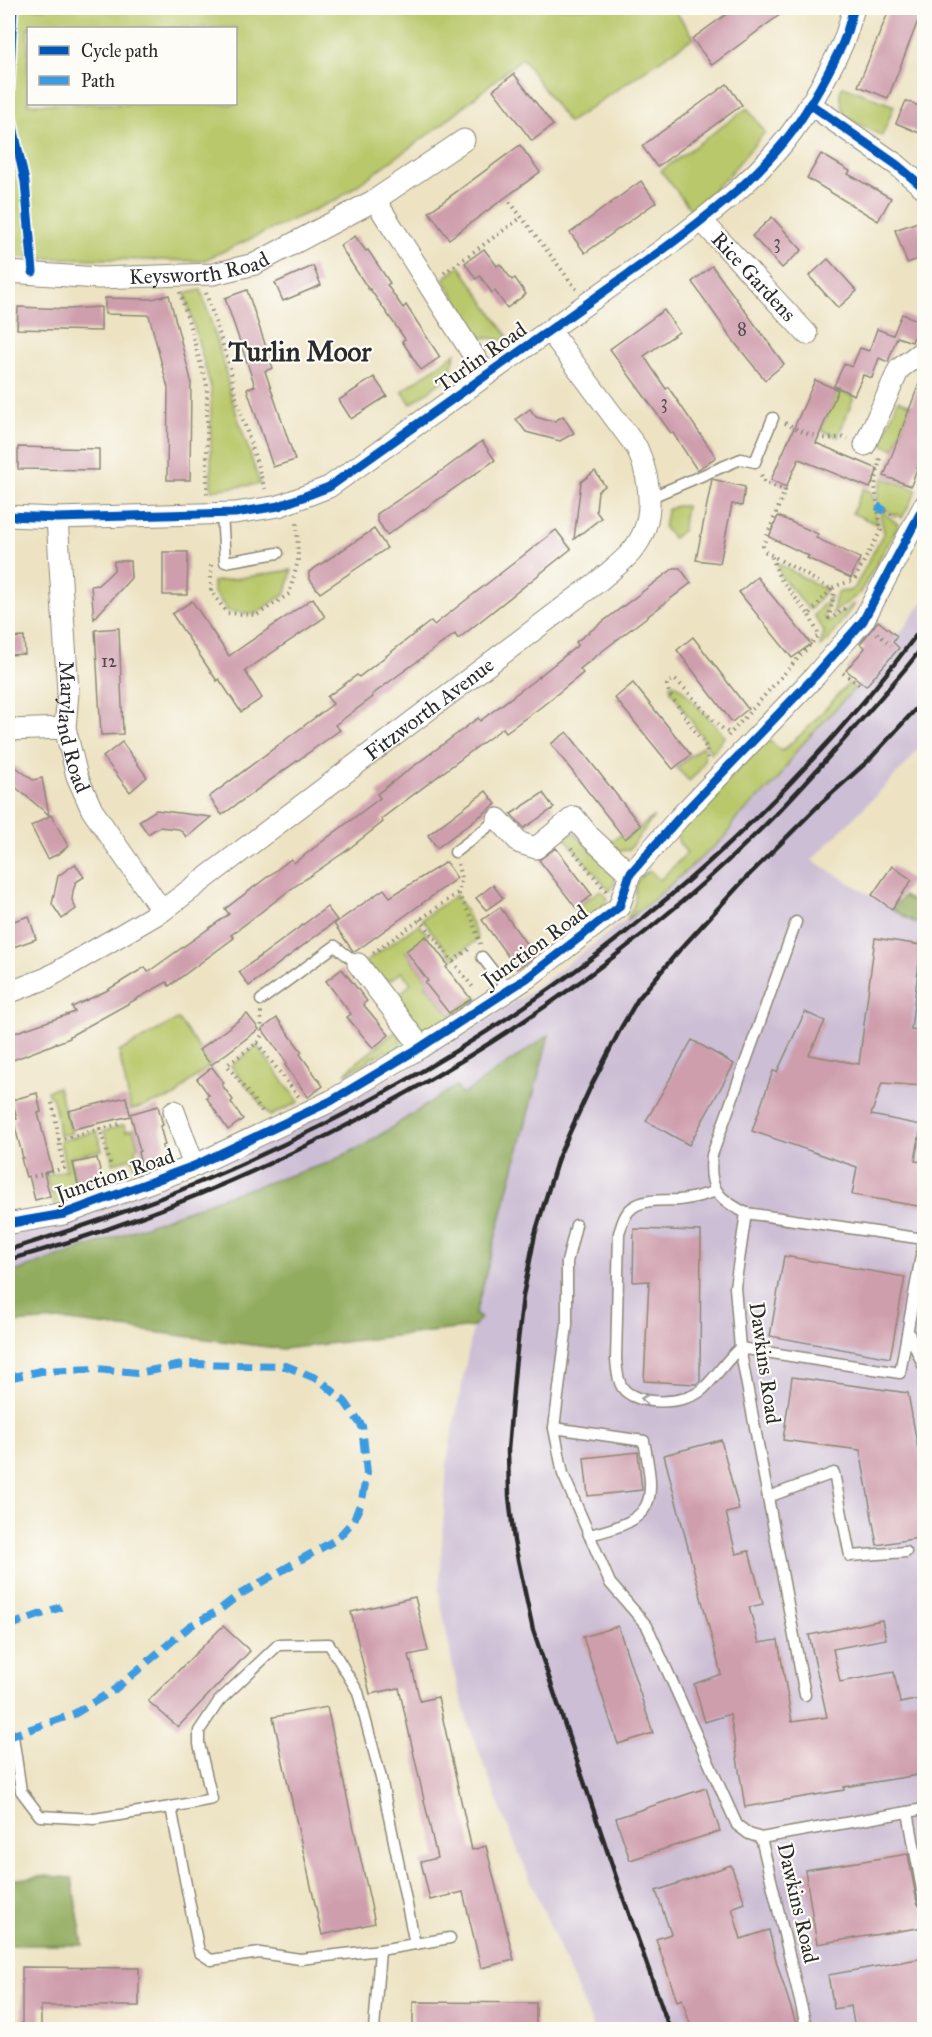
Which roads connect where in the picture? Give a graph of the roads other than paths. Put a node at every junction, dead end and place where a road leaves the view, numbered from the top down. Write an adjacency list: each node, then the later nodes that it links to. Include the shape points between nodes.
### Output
1 (854, 8): 2 (street, Turlin Road, via 842,45)
2 (810, 104): 4 (street); 6 (street, Turlin Road, via 785,141 746,183)
3 (464, 140): 5 (street, Keysworth Road)
4 (924, 188)
5 (375, 200): 7 (street, Keysworth Road, via 255,264 213,274 98,278); 11 (street)
6 (702, 220): 8 (street, Turlin Road); 9 (street, Rice Gardens)
7 (8, 272)
8 (550, 331): 11 (street, Turlin Road); 14 (street, Fitzworth Avenue, via 637,448 647,475)
9 (807, 334)
10 (924, 350): 13 (street, via 900,369)
11 (486, 375): 16 (street, Turlin Road, via 329,487 279,506)
12 (773, 418): 14 (lane, via 755,462 741,459)
13 (865, 445)
14 (649, 498): 25 (street, Fitzworth Avenue, via 641,537 632,551 600,580)
15 (924, 506): 24 (street, Junction Road, via 863,621)
16 (214, 513): 18 (street, Turlin Road); 19 (lane, via 225,562)
17 (8, 516): 18 (street, Turlin Road)
18 (57, 518): 20 (street, Maryland Road, via 68,692)
19 (278, 553)
20 (65, 728): 21 (street); 25 (street, Maryland Road, via 77,776 92,810)
21 (8, 730)
22 (498, 819): 23 (lane); 24 (street, via 520,843 536,848 574,817)
23 (455, 852)
24 (630, 874): 29 (street, Junction Road, via 619,907)
25 (162, 911): 30 (street, Fitzworth Avenue, via 47,978)
26 (796, 922): 35 (lane, via 712,1155 710,1173)
27 (482, 957): 29 (lane)
28 (358, 964): 31 (lane, via 335,946); 32 (street)
29 (508, 990): 32 (street, Junction Road)
30 (8, 993)
31 (261, 1000)
32 (421, 1047): 34 (street, Junction Road, via 331,1101)
33 (174, 1111): 34 (street, Junction Road)
34 (194, 1166): 37 (street, Junction Road, via 64,1214)
35 (717, 1191): 36 (lane, via 724,1202); 42 (lane, one-way to 35, via 693,1395 657,1402 632,1396 618,1377 619,1233 626,1215 632,1208 655,1200)
36 (746, 1213): 39 (lane); 42 (lane, Dawkins Road, via 735,1287)
37 (12, 1223)
38 (576, 1226): 44 (lane, via 567,1262 567,1325)
39 (924, 1239): 40 (lane)
40 (919, 1297): 41 (lane)
41 (908, 1331): 42 (lane, via 900,1373); 43 (lane)
42 (740, 1348): 45 (lane, Dawkins Road)
43 (924, 1367)
44 (554, 1428): 46 (lane, via 563,1474); 46 (lane, via 644,1441 651,1476 650,1499 638,1517 619,1528)
45 (768, 1497): 47 (lane, via 834,1473 850,1556); 48 (lane, Dawkins Road)
46 (589, 1535): 53 (lane, via 610,1583 647,1626 736,1825)
47 (906, 1552)
48 (805, 1695)
49 (13, 1736): 50 (lane, via 21,1791 40,1816 94,1819)
50 (171, 1808): 56 (lane, via 212,1799 199,1731 219,1701 278,1645 329,1644 358,1692 381,1779); 57 (lane, via 199,1952 211,1960 260,1953 300,1959)
51 (924, 1809): 52 (lane, Dawkins Road)
52 (909, 1812): 53 (lane, Dawkins Road); 54 (lane)
53 (761, 1838): 59 (lane, Dawkins Road)
54 (924, 1901)
55 (450, 1938): 56 (lane)
56 (415, 1944): 57 (lane)
57 (380, 1950): 58 (lane)
58 (374, 2030)
59 (807, 2030)

